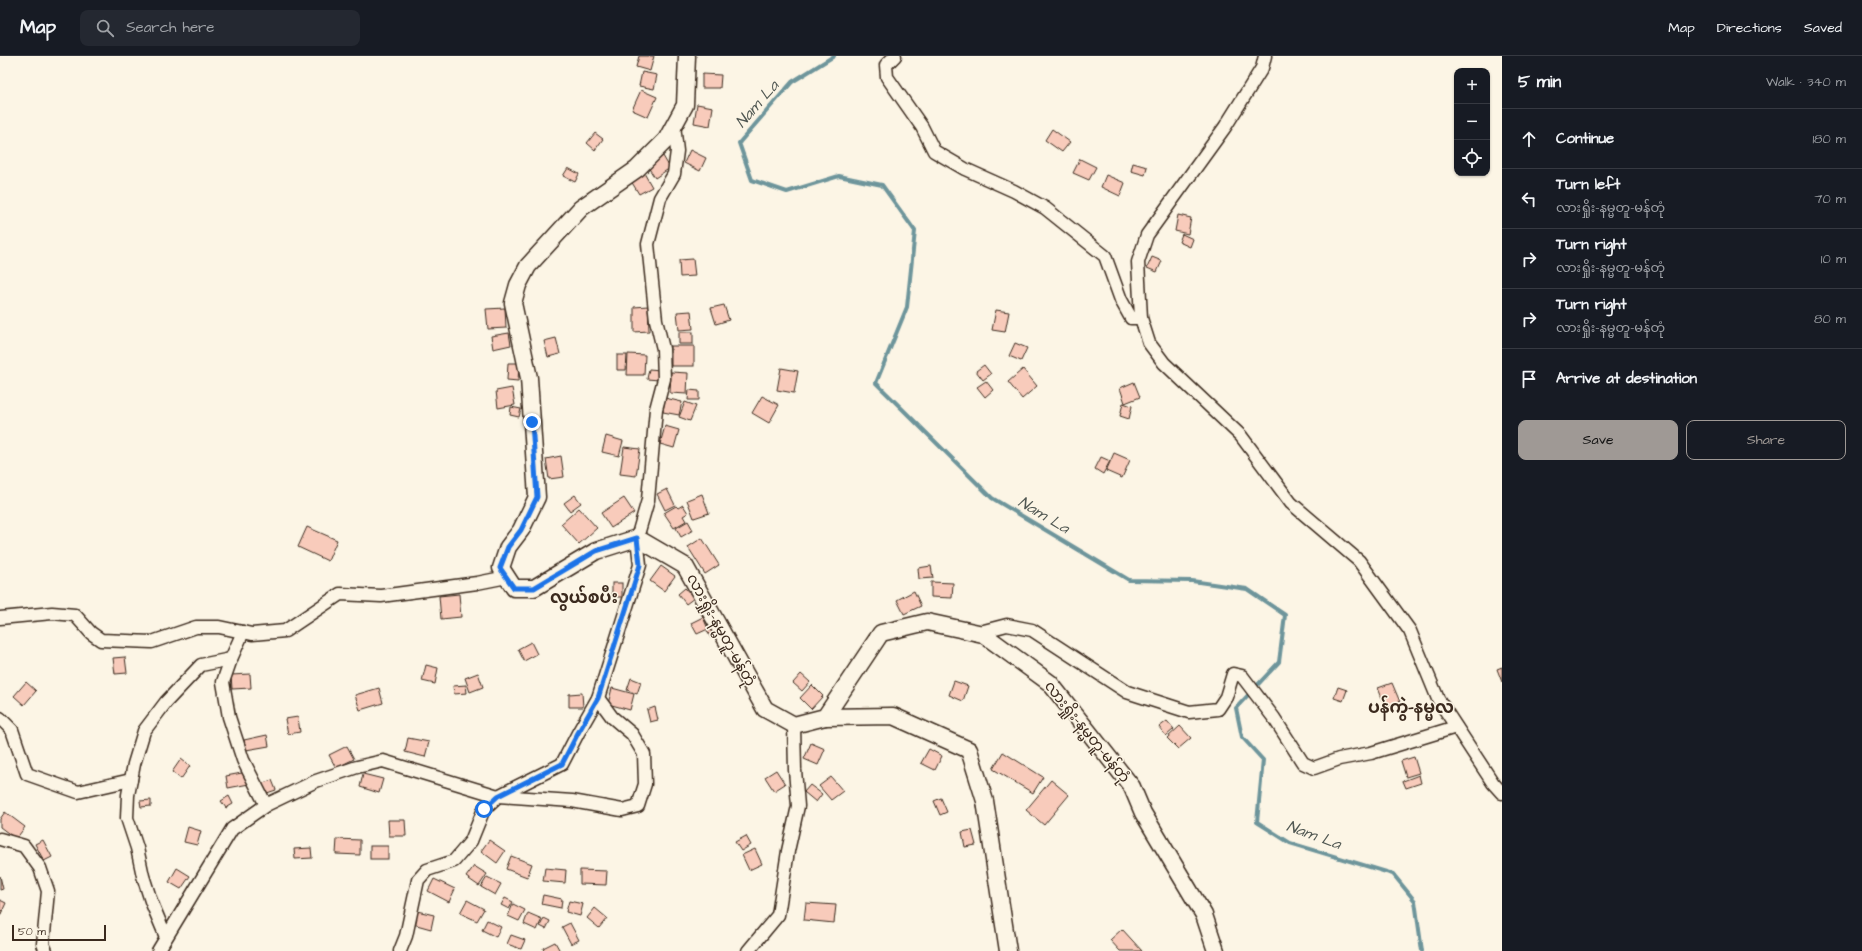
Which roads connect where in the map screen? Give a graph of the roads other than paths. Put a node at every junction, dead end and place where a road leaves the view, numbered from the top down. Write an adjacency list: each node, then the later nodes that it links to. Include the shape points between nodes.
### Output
1 (687, 56): 4 (main road, via 685,105)
2 (895, 56): 5 (street, via 886,65 887,77 922,127 934,152 1045,208 1079,235 1105,256 1121,300 1131,318)
3 (1265, 56): 5 (street, via 1262,68 1225,127 1147,235 1138,262)
4 (674, 125): 6 (street, via 677,151 674,174 660,198 648,244 656,320 663,349 664,379 656,409 648,500); 7 (main road, via 666,140 637,169 581,208 528,266 518,285 513,303 529,378 537,497 521,530 508,547 500,568)
5 (1141, 318): 16 (street, via 1149,343 1164,363 1242,436 1291,503 1359,561 1410,631 1438,699)
6 (637, 538): 7 (main road, via 596,551 534,588 514,588); 12 (street, via 640,565); 15 (main road, လားရှိုး-နမ္မတူ-မန်တုံ, via 685,566 765,708)
7 (507, 577): 9 (street, via 381,596 340,594 285,630 252,634)
8 (0, 618): 9 (street, via 52,613 76,615 91,633 101,640 115,641 152,642 196,627 219,627)
9 (244, 632): 11 (street)
10 (976, 633): 13 (main road, လားရှိုး-နမ္မတူ-မန်တုံ, via 927,622 881,633); 16 (street, via 1007,625 1032,630 1126,692 1189,712 1218,709 1226,697 1232,674 1242,676 1274,718 1303,763 1314,768); 28 (main road, လားရှိုး-နမ္မတူ-မန်တုံ, via 983,634 1050,683 1132,787 1142,813 1204,915)
11 (231, 659): 17 (street, via 201,665 166,702 144,731); 20 (street, via 223,682 230,717 243,760)
12 (598, 698): 19 (street, via 562,764); 19 (street, via 612,717 632,734 644,754 645,784 638,806 622,810 572,801)
13 (825, 716): 15 (main road); 27 (main road, via 893,716 969,750 985,801)
14 (0, 718): 17 (street, via 12,730 27,774 78,792)
15 (794, 725): 26 (street, via 798,806 778,915)
16 (1456, 726): 18 (street)
17 (131, 780): 22 (street, via 127,818 151,901)
18 (1502, 793)
19 (498, 796): 20 (street, via 383,761 316,781); 25 (street, via 484,809 471,841 454,861 427,870 418,880 406,936)
20 (266, 805): 22 (street, via 232,829)
21 (0, 839): 23 (street, via 24,846 40,868 48,891 43,944)
22 (166, 937): 24 (street)
23 (46, 951)
24 (158, 951)
25 (400, 951)
26 (748, 951)
27 (1008, 951)
28 (1216, 951)

